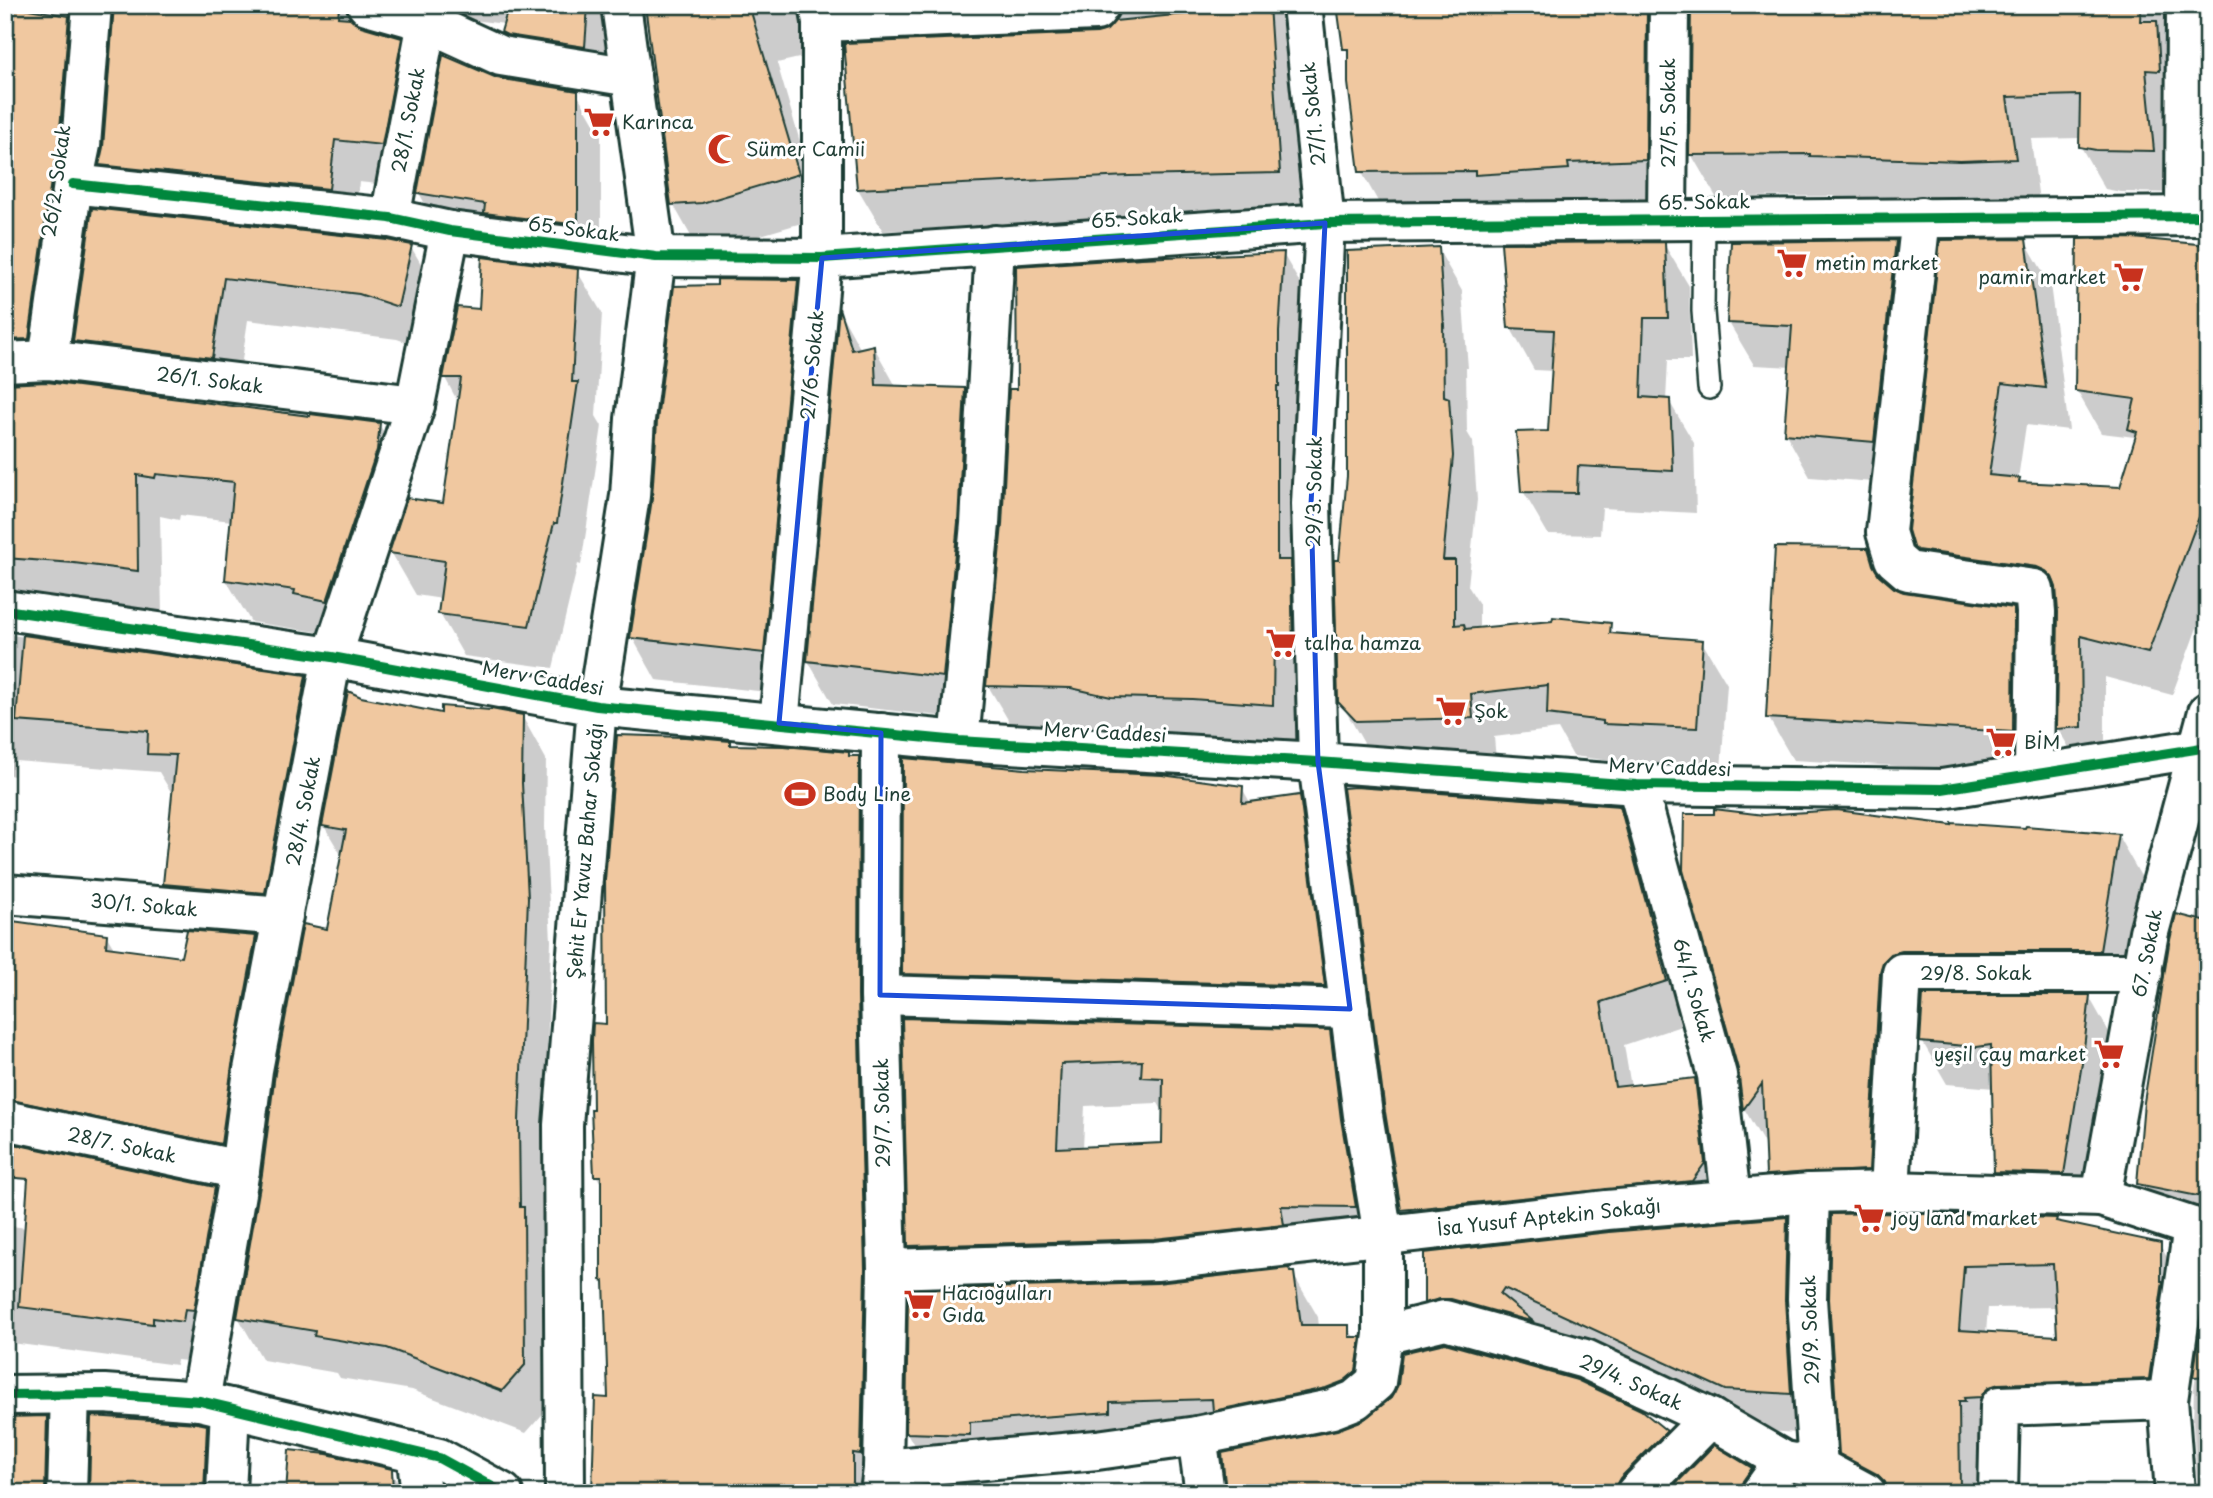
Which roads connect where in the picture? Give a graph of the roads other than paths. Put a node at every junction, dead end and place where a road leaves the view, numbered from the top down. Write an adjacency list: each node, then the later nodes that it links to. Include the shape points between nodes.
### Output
1 (92, 5): 11 (street, 26/2. Sokak)
2 (367, 5): 9 (street)
3 (621, 5): 10 (street, Şehit Er Yavuz Bahar Sokağı)
4 (1100, 5): 8 (street, via 1096,10)
5 (1302, 5): 16 (street, 27/1. Sokak)
6 (1669, 5): 15 (street, 27/5. Sokak)
7 (2186, 5): 12 (street)
8 (821, 14): 20 (street, 27/6. Sokak)
9 (426, 22): 10 (street, via 501,56); 14 (street, 28/1. Sokak)
10 (631, 77): 19 (street, Şehit Er Yavuz Bahar Sokağı)
11 (73, 184): 14 (street, 65. Sokak); 21 (street, 26/2. Sokak)
12 (2196, 216): 13 (street, 65. Sokak)
13 (1921, 217): 15 (street, 65. Sokak); 34 (street, via 1885,532 1894,559 1908,571 2034,589)
14 (390, 218): 17 (street, 65. Sokak)
15 (1686, 219): 16 (street, 65. Sokak); 23 (lane, via 1703,310)
16 (1325, 223): 18 (street, 65. Sokak); 33 (street, 29/3. Sokak, via 1311,505)
17 (450, 231): 19 (street, 65. Sokak); 24 (street, 28/4. Sokak)
18 (996, 245): 20 (street, 65. Sokak); 31 (street, via 980,524)
19 (656, 257): 20 (street, 65. Sokak); 27 (street, Şehit Er Yavuz Bahar Sokağı, via 630,496)
20 (822, 258): 29 (street, 27/6. Sokak)
21 (48, 360): 22 (street, 26/1. Sokak); 24 (street, 26/1. Sokak)
22 (5, 362)
23 (1709, 388)
24 (415, 405): 26 (street, 28/4. Sokak)
25 (5, 610): 26 (street, Merv Caddesi)
26 (332, 657): 27 (street, Merv Caddesi); 37 (street, 28/4. Sokak)
27 (597, 706): 29 (street, Merv Caddesi); 64 (street, Şehit Er Yavuz Bahar Sokağı, via 563,1125)
28 (2208, 712): 32 (street, 67. Sokak)
29 (779, 723): 30 (street, Merv Caddesi)
30 (881, 733): 31 (street, Merv Caddesi); 39 (street, 29/7. Sokak)
31 (959, 741): 33 (street, Merv Caddesi)
32 (2203, 748): 34 (street, Merv Caddesi); 38 (street, 67. Sokak, via 2149,932)
33 (1318, 762): 35 (street, Merv Caddesi); 40 (street, 29/3. Sokak)
34 (2034, 774): 35 (street, Merv Caddesi, via 1942,789)
35 (1637, 785): 46 (street, 64/1. Sokak, via 1717,1075)
36 (5, 894): 37 (street, 30/1. Sokak)
37 (283, 916): 42 (street, 28/4. Sokak, via 253,1070)
38 (2143, 973): 43 (street, 29/8. Sokak, via 1902,973); 45 (street, 67. Sokak)
39 (880, 995): 40 (street); 49 (street, 29/7. Sokak)
40 (1350, 1009): 48 (street, 29/3. Sokak)
41 (5, 1121): 42 (street, 28/7. Sokak)
42 (240, 1170): 54 (street, 28/4. Sokak)
43 (1890, 1191): 44 (street, İsa Yusuf Aptekin Sokağı); 45 (street, İsa Yusuf Aptekin Sokağı)
44 (1810, 1194): 46 (street, İsa Yusuf Aptekin Sokağı); 58 (street, 29/9. Sokak)
45 (2101, 1197): 47 (street, İsa Yusuf Aptekin Sokağı)
46 (1731, 1199): 48 (street, İsa Yusuf Aptekin Sokağı)
47 (2200, 1229): 53 (street)
48 (1383, 1235): 49 (street, İsa Yusuf Aptekin Sokağı, via 1156,1261); 50 (street, 29/3. Sokak)
49 (887, 1269): 59 (street, 29/7. Sokak)
50 (1382, 1335): 55 (street, 29/4. Sokak, via 1445,1320 1585,1359); 56 (street, 29/3. Sokak, via 1376,1382 1355,1400 1332,1409)
51 (70, 1394): 52 (street); 54 (street); 60 (street)
52 (5, 1395)
53 (2168, 1401): 69 (street, via 2000,1406); 70 (street)
54 (215, 1405): 57 (street); 61 (street, 28/4. Sokak)
55 (1710, 1418): 58 (street, 29/4. Sokak); 66 (street)
56 (1197, 1436): 59 (street, 29/3. Sokak); 65 (street)
57 (416, 1452): 62 (street); 63 (street, via 439,1458)
58 (1801, 1464): 67 (street); 68 (street, 29/4. Sokak)
59 (881, 1481)
60 (67, 1493)
61 (226, 1493)
62 (421, 1493)
63 (503, 1493)
64 (565, 1493)
65 (1205, 1493)
66 (1636, 1493)
67 (1761, 1493)
68 (1866, 1493)
69 (1998, 1493)
70 (2175, 1493)

